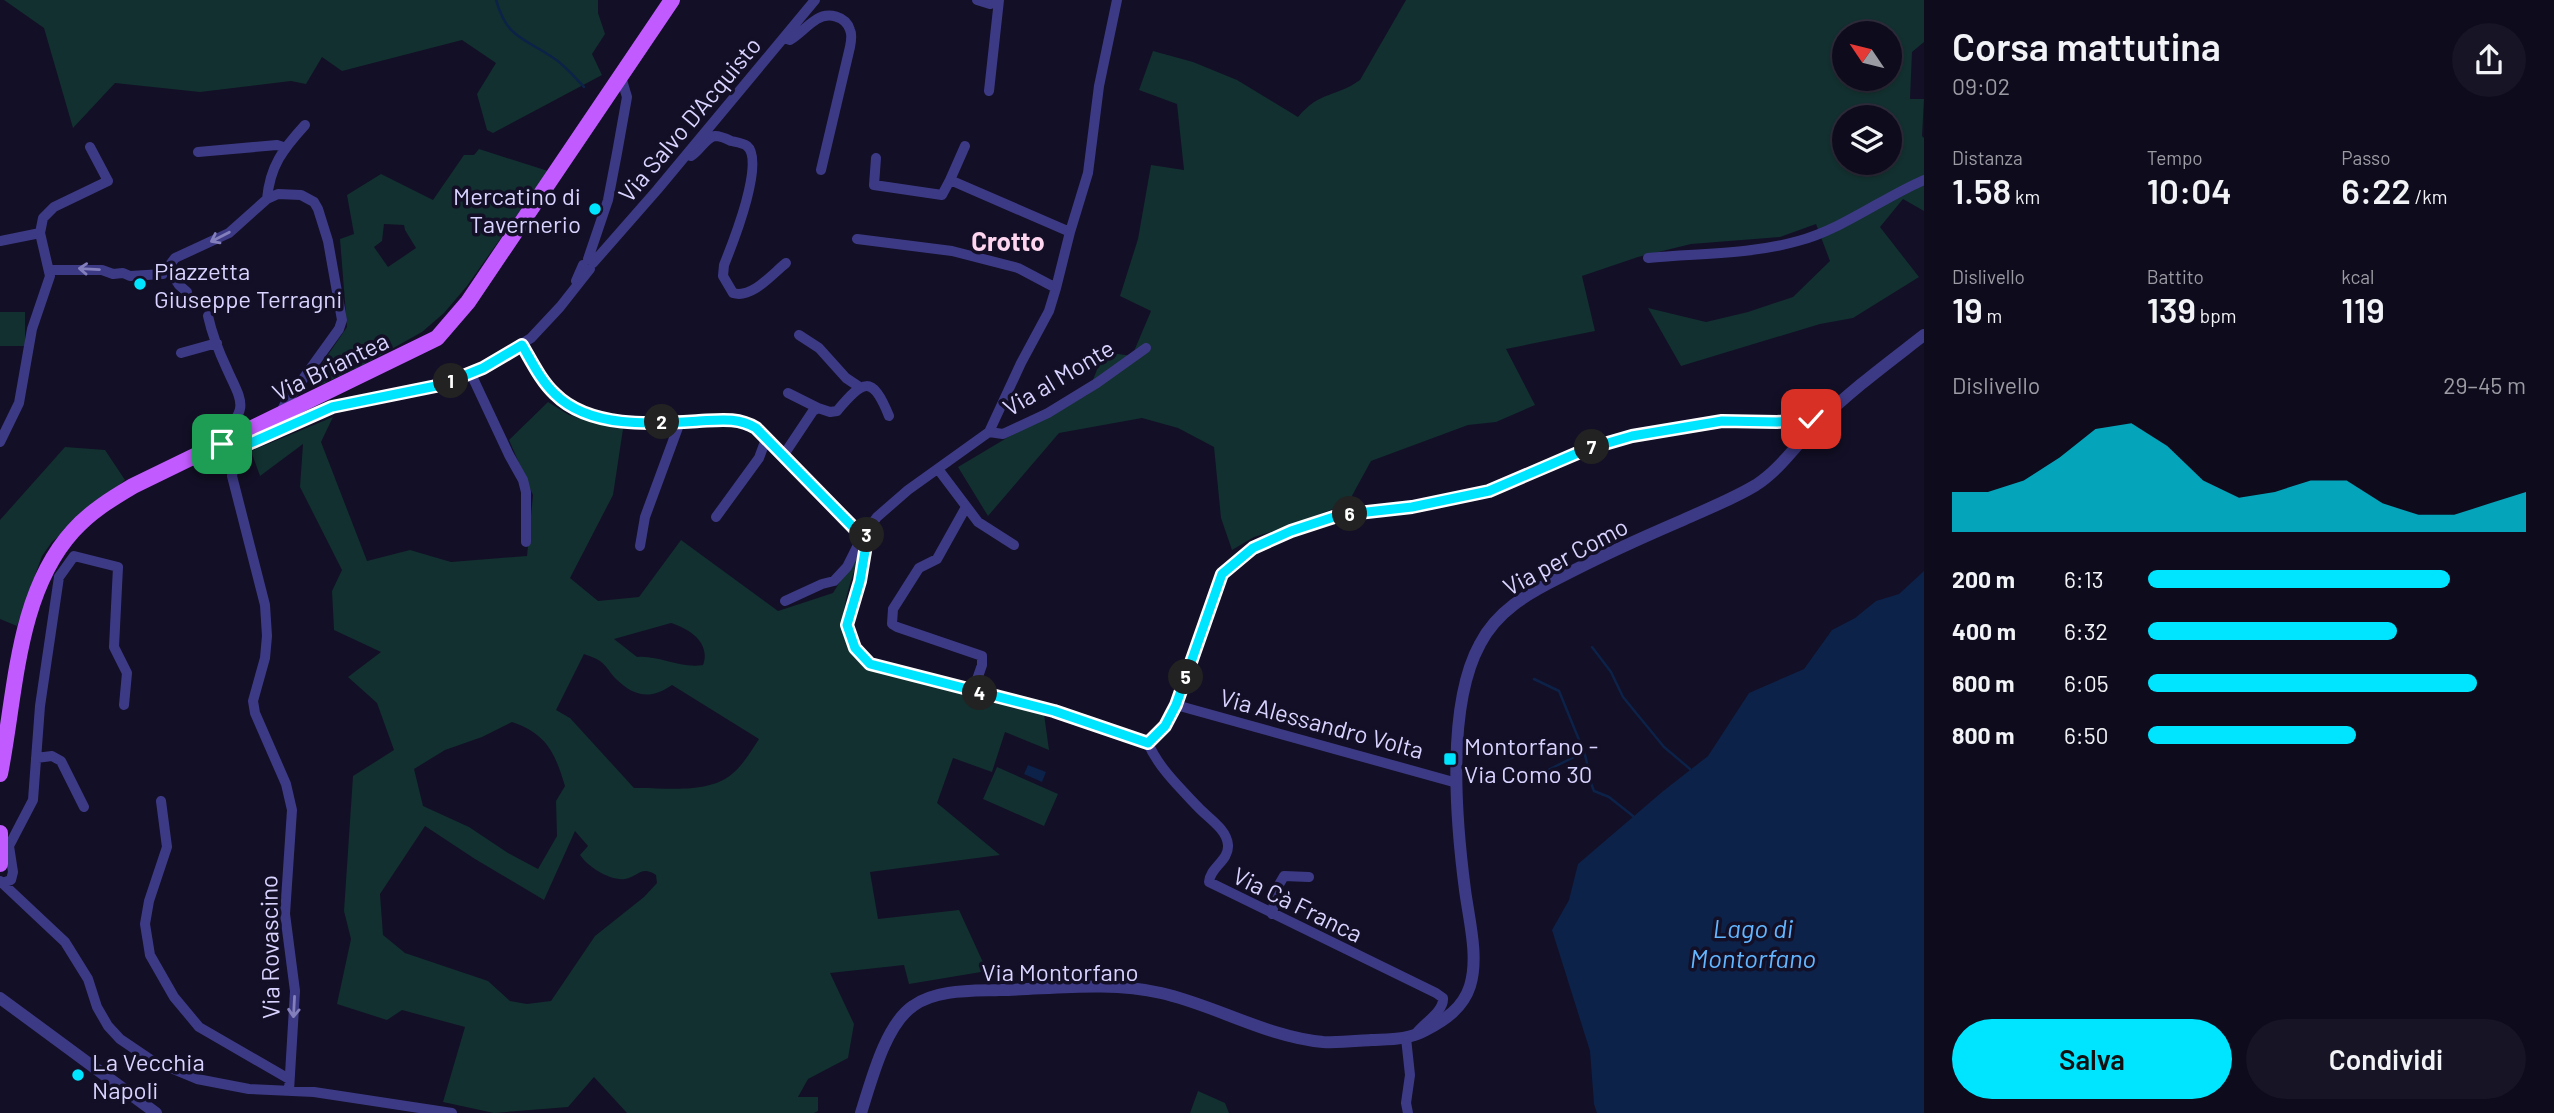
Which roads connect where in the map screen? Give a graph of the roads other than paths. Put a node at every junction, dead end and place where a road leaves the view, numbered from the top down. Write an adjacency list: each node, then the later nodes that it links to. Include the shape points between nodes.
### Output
1 (672, 0): 7 (main road, Via Briantea)
2 (815, 0): 6 (street, Via Salvo D'Acquisto)
3 (977, 0): 4 (street, via 990,4)
4 (998, 0): 8 (street)
5 (1117, 0): 22 (street, via 1088,173)
6 (784, 38): 17 (street, Via Salvo D'Acquisto); 18 (street, via 790,40 827,15 838,17 851,31)
7 (621, 77): 9 (main road, Via Briantea); 10 (street, via 626,87)
8 (989, 91)
9 (610, 93): 10 (street); 44 (main road, Via Briantea, via 468,302 437,338)
10 (625, 106): 28 (street, via 608,200)
11 (305, 125): 14 (street)
12 (965, 146): 19 (street)
13 (90, 147): 23 (street, via 108,181 54,207 44,218)
14 (284, 148): 15 (street); 21 (street)
15 (198, 152)
16 (876, 158): 19 (street, via 874,185 942,195)
17 (683, 159): 27 (street, via 695,155 716,136 747,146 751,152 754,162 749,191 724,265 723,276 733,293 750,292); 28 (street, Via Salvo D'Acquisto)
18 (821, 170)
19 (950, 180): 22 (street)
20 (1924, 180): 26 (street, via 1800,241 1745,253)
21 (267, 199): 29 (street, one-way to 29, via 229,233 181,255); 41 (street, via 291,193 314,202 328,241 342,311 339,329)
22 (1070, 232): 31 (street)
23 (40, 233): 25 (street); 30 (street)
24 (857, 239): 31 (street, via 951,251 1018,268)
25 (0, 241)
26 (1648, 258)
27 (786, 263)
28 (588, 264): 37 (street, Via Salvo D'Acquisto, via 561,307)
29 (168, 268): 30 (street, one-way to 30, via 163,274 126,275); 32 (street)
30 (50, 270): 52 (street, via 32,329 19,403)
31 (1056, 288): 50 (street)
32 (187, 292)
33 (208, 316): 36 (street)
34 (799, 335): 42 (street)
35 (1924, 335): 49 (street, Via per Como)
36 (217, 343): 39 (street); 53 (street, via 241,396 233,425 220,436)
37 (522, 345): 40 (street, Via Salvo D'Acquisto); 48 (street, via 565,403 616,421)
38 (1146, 348): 50 (street, Via al Monte, via 1048,413 1003,434)
39 (181, 353)
40 (471, 374): 53 (street, Via Salvo D'Acquisto, via 441,385 332,407); 59 (street, via 523,480)
41 (301, 384): 44 (street); 46 (street)
42 (858, 386): 45 (street, via 837,411); 47 (street, via 873,389)
43 (788, 393): 45 (street)
44 (309, 402): 46 (main road, Via Briantea)
45 (818, 408): 54 (street)
46 (280, 416): 53 (main road, Via Briantea)
47 (889, 416)
48 (680, 422): 51 (street, via 737,420 756,428); 61 (street, via 645,517)
49 (1816, 424): 65 (street, via 1811,419 1722,421 1632,436 1587,449 1489,491 1412,507 1340,515 1291,531 1253,548 1222,574); 69 (street, Via per Como, via 1759,483 1572,571 1509,608 1492,625 1467,675)
50 (989, 432): 55 (street)
51 (766, 439): 54 (street); 57 (street, via 759,458)
52 (0, 442)
53 (231, 443): 68 (main road, Via Briantea, via 113,498 83,520 56,553 27,620); 80 (street, Via Rovascino, one-way to 80, via 232,476 265,605 267,636 253,701 292,810 285,915 295,990)
54 (783, 457): 58 (street, via 854,528)
55 (938, 469): 56 (street); 58 (street, via 877,517)
56 (967, 507): 60 (street, via 978,522); 63 (street, via 937,559 919,568 893,610 892,624 982,656)
57 (716, 517)
58 (868, 533): 62 (street, via 834,582); 63 (street, via 847,625 855,648 870,664)
59 (526, 542)
60 (1014, 545)
61 (640, 546)
62 (785, 601)
63 (973, 691): 66 (street, via 1064,714)
64 (124, 705): 67 (street, via 127,673 114,647 118,567 74,556 59,577)
65 (1176, 705): 66 (street, via 1165,726); 69 (street, Via Alessandro Volta)
66 (1148, 743): 77 (street, Via Cà Franca, via 1153,755 1224,832 1227,852 1209,883)
67 (36, 758): 71 (street, via 52,756 61,761); 76 (street, via 33,800 9,846 11,880)
68 (0, 774)
69 (1457, 783): 79 (street, Via per Como, via 1473,945 1472,981 1451,1015)
70 (161, 801): 80 (street, via 167,847 145,924 150,955 174,997 199,1027)
71 (84, 807)
72 (0, 833): 73 (main road)
73 (0, 853): 74 (main road)
74 (0, 864)
75 (1309, 877): 77 (street, via 1284,876)
76 (1, 882): 81 (street, via 65,942 88,979 97,1007 120,1039 151,1060 197,1079)
77 (1272, 914): 79 (street, Via Cà Franca, via 1443,998 1440,1010)
78 (0, 998): 82 (street)
79 (1409, 1038): 84 (street, Via Montorfano, via 1322,1042 1160,993 1118,988 960,992 914,1005 902,1017 882,1049); 85 (street)
80 (289, 1079): 81 (street, Via Rovascino)
81 (289, 1091): 83 (street)
82 (156, 1113)
83 (452, 1113)
84 (861, 1113)
85 (1408, 1113)

